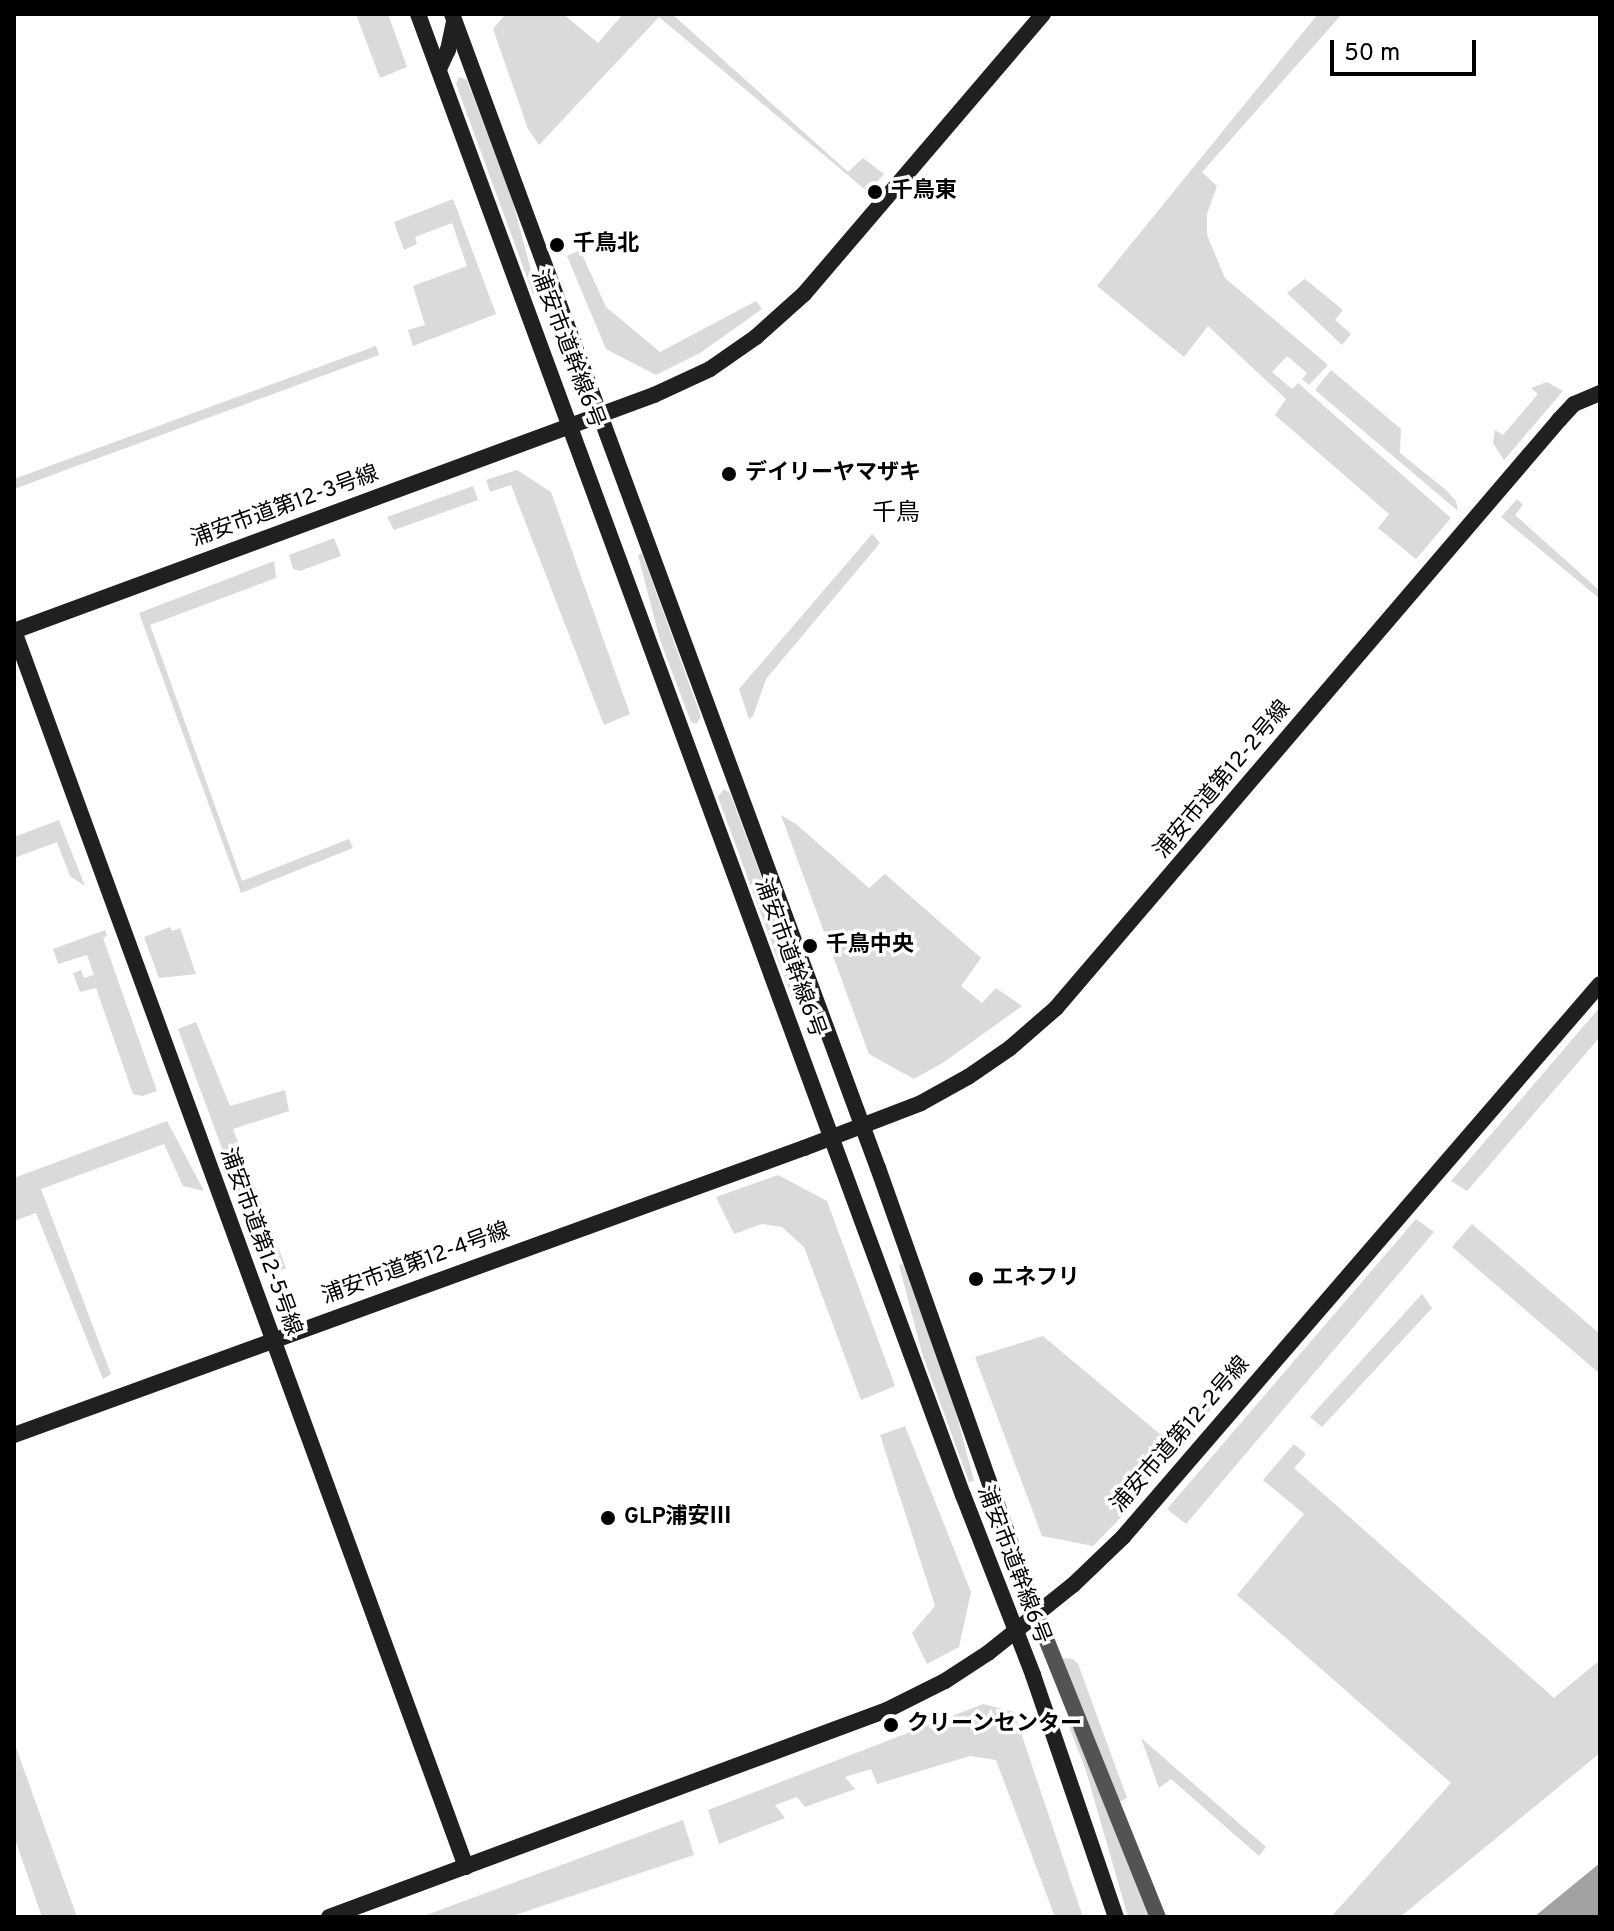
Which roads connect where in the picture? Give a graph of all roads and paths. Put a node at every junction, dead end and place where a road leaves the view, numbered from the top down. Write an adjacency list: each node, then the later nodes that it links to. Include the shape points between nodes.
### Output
1 (418, 14): 4 (street, 浦安市道幹線6号)
2 (1043, 14): 6 (street, 浦安市道第12-3号線, via 779,318 710,369)
3 (453, 17): 4 (street); 6 (street, 浦安市道幹線6号)
4 (439, 69): 7 (street, 浦安市道幹線6号)
5 (1600, 393): 10 (street, 浦安市道第12-2号線, via 1574,404 1559,420 1056,1008 968,1077 921,1103)
6 (600, 415): 7 (street, 浦安市道第12-3号線); 10 (street, 浦安市道幹線6号)
7 (572, 426): 8 (street, 浦安市道第12-3号線); 11 (street, 浦安市道幹線6号)
8 (14, 631): 12 (street, 浦安市道第12-5号線)
9 (1600, 984): 14 (street, 浦安市道第12-2号線, via 1123,1537)
10 (861, 1126): 11 (street, 浦安市道第12-2号線); 14 (street, 浦安市道幹線6号)
11 (832, 1136): 12 (street, 浦安市道第12-4号線); 15 (street, 浦安市道幹線6号)
12 (273, 1340): 13 (street, 浦安市道第12-4号線); 16 (street, 浦安市道第12-5号線)
13 (14, 1435)
14 (1036, 1614): 15 (street, 浦安市道第12-2号線); 19 (street, 浦安市道幹線6号)
15 (1015, 1631): 16 (street, 浦安市道第12-2号線, via 945,1681 887,1710); 18 (street, 浦安市道幹線6号)
16 (466, 1867): 17 (street, 浦安市道第12-2号線)
17 (329, 1917)
18 (1116, 1917)
19 (1158, 1917)

